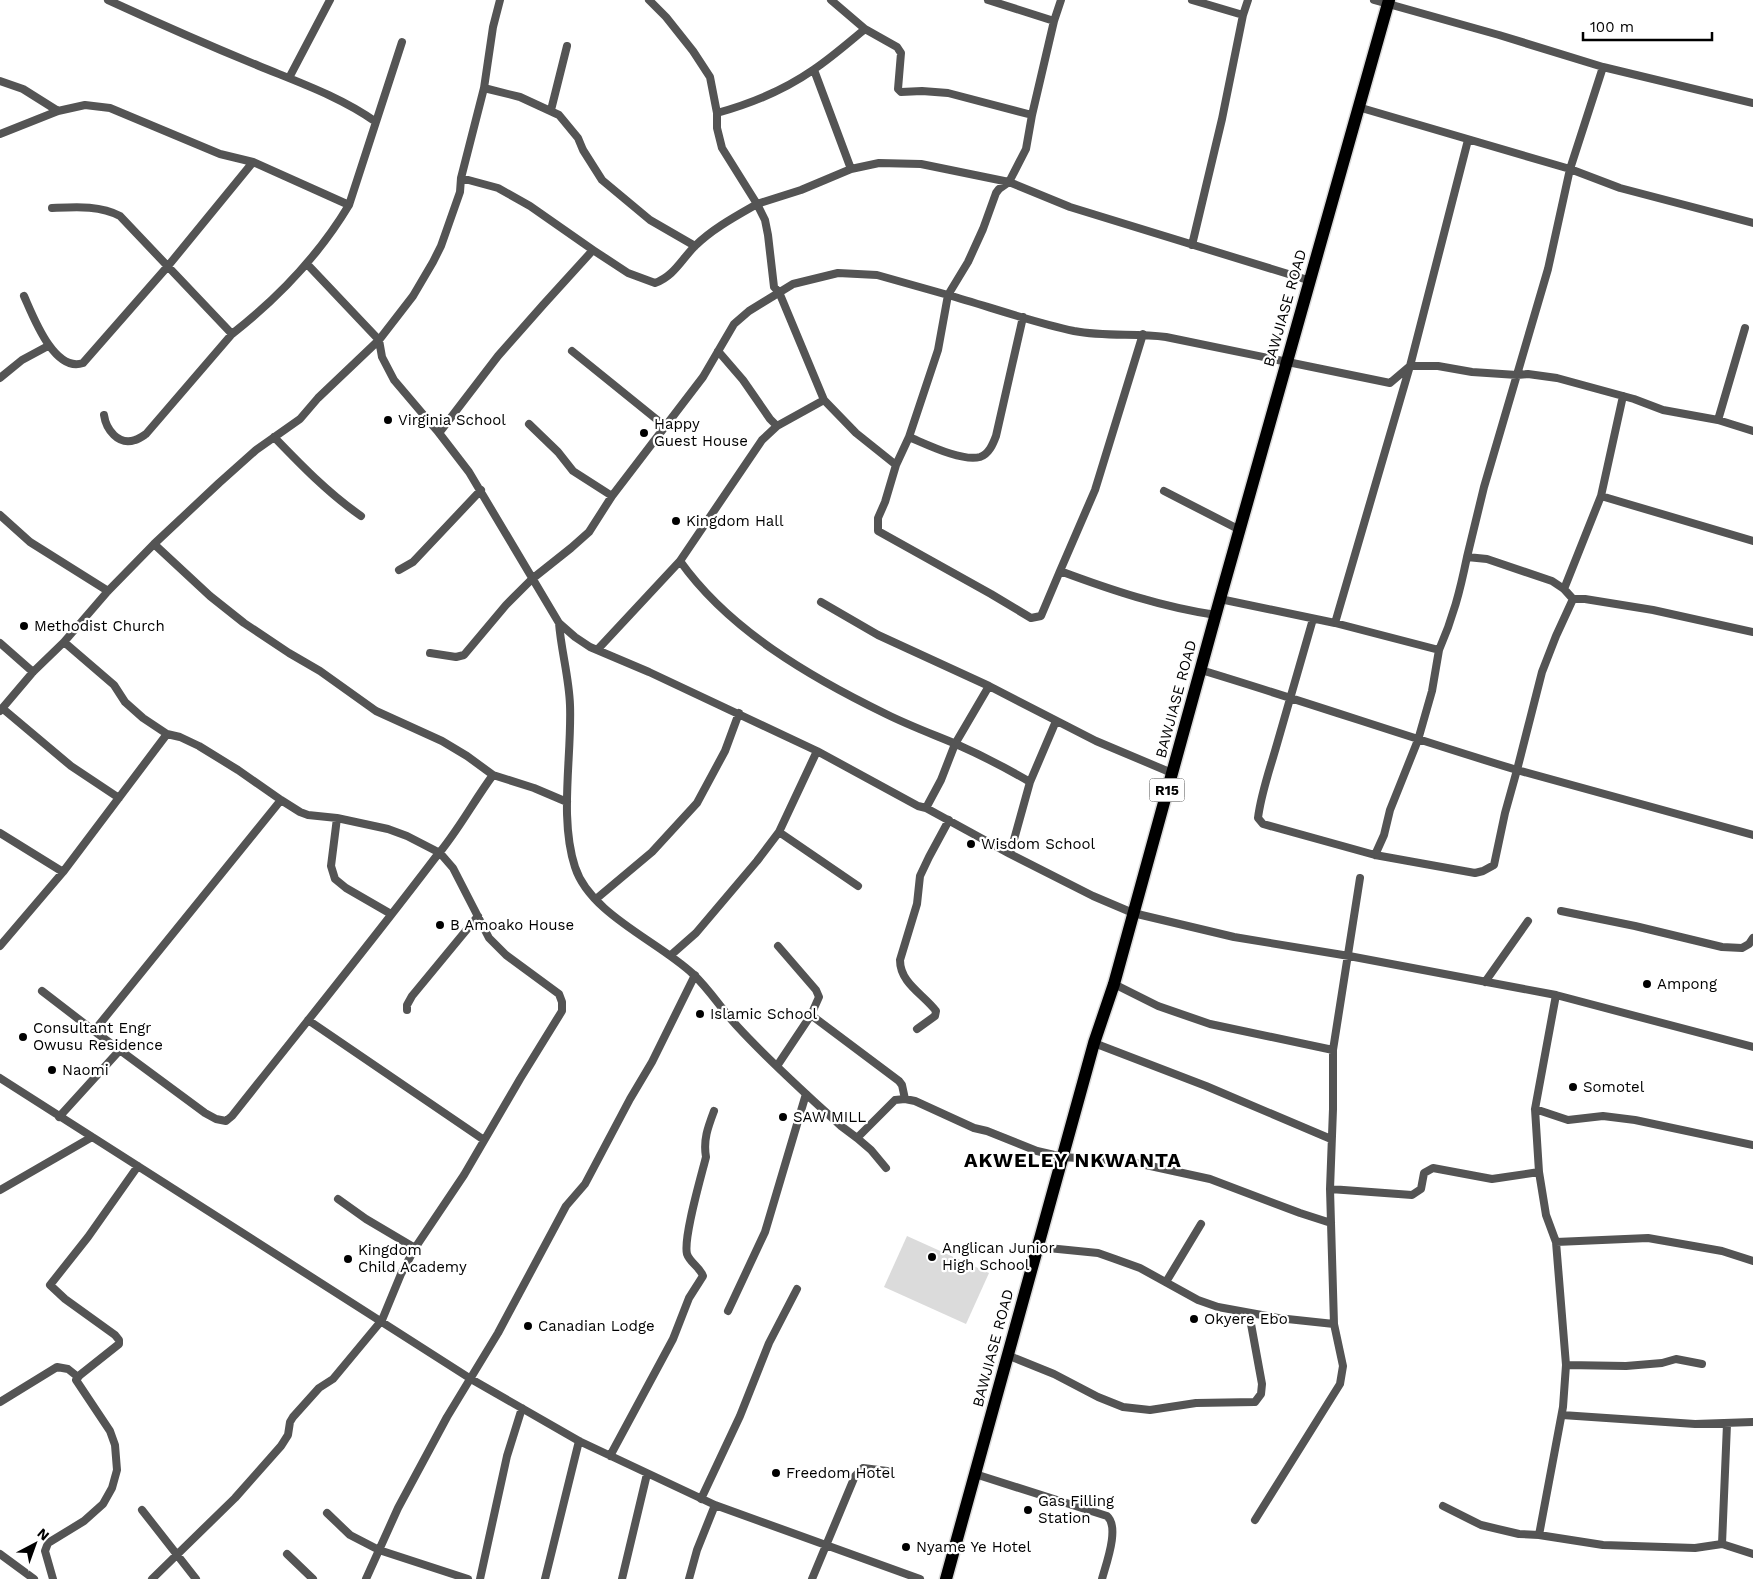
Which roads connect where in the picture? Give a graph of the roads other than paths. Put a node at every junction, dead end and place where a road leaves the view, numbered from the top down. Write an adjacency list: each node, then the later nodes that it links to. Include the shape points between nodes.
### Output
1 (108, 0): 20 (street)
2 (319, 0): 11 (street)
3 (500, 0): 22 (street)
4 (649, 0): 27 (street, via 693,51 710,77)
5 (831, 0): 15 (street)
6 (988, 0): 14 (street)
7 (1061, 0): 14 (street)
8 (1192, 0): 13 (street)
9 (1248, 0): 13 (street)
10 (1374, 0): 12 (street)
11 (329, 2): 20 (street)
12 (1388, 2): 18 (street); 24 (main road, BAWJIASE ROAD / R15)
13 (1243, 15): 41 (street)
14 (1054, 21): 28 (street)
15 (864, 29): 19 (street); 28 (street, via 897,47 901,53 898,89 901,92 948,93)
16 (402, 42): 29 (street)
17 (567, 46): 25 (street)
18 (1603, 67): 23 (street); 34 (street)
19 (814, 70): 27 (street, via 750,102); 33 (street)
20 (289, 78): 29 (street, via 359,110)
21 (0, 81): 26 (street, via 23,89)
22 (484, 88): 25 (street, via 520,97); 35 (street)
23 (1753, 103)
24 (1358, 107): 31 (street); 46 (main road, BAWJIASE ROAD / R15)
25 (551, 110): 42 (street, via 578,138 602,180 650,220)
26 (58, 111): 30 (street); 32 (street, via 86,105 110,108 220,154)
27 (717, 113): 37 (street, via 722,148)
28 (1032, 115): 36 (street, via 1026,149)
29 (376, 122): 38 (street)
30 (0, 134)
31 (1468, 140): 34 (street); 59 (street)
32 (253, 162): 38 (street); 45 (street)
33 (850, 169): 36 (street, via 879,163 916,163); 37 (street)
34 (1570, 169): 40 (street, via 1620,188); 60 (street, via 1548,269)
35 (461, 178): 43 (street, via 498,188); 54 (street, via 460,192 433,262)
36 (1010, 182): 41 (street, via 1070,207); 48 (street, via 996,193 968,262)
37 (757, 204): 42 (street); 47 (street, via 765,220 774,287)
38 (349, 205): 44 (street)
39 (52, 208): 45 (street, via 109,210 120,216)
40 (1753, 223)
41 (1192, 245): 46 (street)
42 (695, 246): 43 (street, via 672,274 655,283 628,273)
43 (593, 250): 70 (street, via 498,356)
44 (307, 264): 52 (street); 54 (street)
45 (168, 266): 52 (street); 55 (street, via 82,363 70,364)
46 (1311, 281): 58 (main road, BAWJIASE ROAD / R15)
47 (779, 292): 48 (street, via 793,284 838,273 877,275); 57 (street, via 734,324); 63 (street)
48 (948, 295): 50 (street); 72 (street, via 938,350)
49 (24, 296): 55 (street)
50 (1024, 317): 53 (street, via 1075,331 1110,336); 72 (street, via 996,436 987,453 979,457 954,455)
51 (1745, 328): 65 (street)
52 (232, 334): 64 (street, via 146,434 135,440 120,440 109,429)
53 (1143, 334): 58 (street); 86 (street, via 1095,490)
54 (379, 340): 70 (street, via 382,357 394,380); 71 (street, via 300,419)
55 (48, 346): 61 (street, via 22,360)
56 (572, 351): 68 (street)
57 (718, 351): 67 (street); 68 (street)
58 (1286, 362): 59 (street, via 1390,383); 80 (main road, BAWJIASE ROAD / R15)
59 (1410, 366): 60 (street); 96 (street)
60 (1517, 375): 62 (street, via 1557,378); 83 (street)
61 (0, 378)
62 (1623, 396): 65 (street, via 1663,410); 77 (street)
63 (824, 400): 67 (street); 73 (street, via 856,433)
64 (104, 415)
65 (1718, 420): 69 (street)
66 (529, 424): 76 (street, via 573,471)
67 (777, 426): 84 (street, via 762,440)
68 (666, 427): 76 (street)
69 (1753, 431)
70 (439, 433): 74 (street)
71 (274, 437): 79 (street, via 322,485); 82 (street, via 218,483)
72 (909, 437): 73 (street)
73 (896, 465): 86 (street, via 878,518 878,531 1032,618 1041,616)
74 (481, 490): 85 (street, via 412,562); 87 (street)
75 (1164, 491): 80 (street)
76 (612, 496): 87 (street, via 588,532)
77 (1601, 496): 81 (street); 88 (street)
78 (0, 515): 89 (street, via 30,542)
79 (361, 516)
80 (1240, 530): 90 (main road, BAWJIASE ROAD / R15)
81 (1753, 541)
82 (154, 544): 89 (street); 116 (street, via 210,596 268,640 320,671 376,711 442,741)
83 (1467, 557): 88 (street, via 1487,559 1552,581); 101 (street, via 1450,626)
84 (680, 561): 100 (street); 112 (street, via 694,581 726,613 768,646 886,714)
85 (399, 570)
86 (1060, 571): 93 (street, via 1108,589)
87 (532, 579): 95 (street); 102 (street, via 464,655)
88 (1564, 589): 91 (street)
89 (108, 591): 98 (street)
90 (1220, 599): 93 (main road, BAWJIASE ROAD / R15); 94 (street)
91 (1573, 599): 97 (street, via 1653,610); 114 (street, via 1542,672)
92 (821, 602): 105 (street, via 878,635)
93 (1216, 615): 103 (main road, BAWJIASE ROAD / R15)
94 (1313, 619): 96 (street); 106 (street)
95 (559, 623): 100 (street, via 590,647); 120 (street, via 570,703)
96 (1334, 623): 101 (street)
97 (1753, 632)
98 (64, 642): 104 (street); 110 (street, via 114,685 125,702)
99 (0, 643): 104 (street)
100 (598, 649): 108 (street)
101 (1439, 650): 111 (street)
102 (430, 653)
103 (1201, 670): 106 (street); 115 (main road, BAWJIASE ROAD / R15)
104 (33, 672): 107 (street)
105 (989, 686): 109 (street); 112 (street)
106 (1290, 697): 111 (street); 129 (street, via 1258,818 1262,824)
107 (1, 709): 118 (street, via 70,766)
108 (739, 713): 113 (street); 133 (street, via 725,751 698,803 652,852)
109 (1056, 721): 115 (street); 117 (street)
110 (167, 734): 118 (street); 119 (street, via 199,746)
111 (1418, 740): 114 (street); 129 (street)
112 (956, 744): 117 (street); 121 (street)
113 (817, 751): 121 (street); 124 (street)
114 (1517, 770): 126 (street); 129 (street, via 1494,865 1489,868 1474,873)
115 (1172, 773): 135 (main road, BAWJIASE ROAD / R15)
116 (492, 775): 120 (street); 127 (street)
117 (1030, 782): 128 (street)
118 (119, 798): 130 (street)
119 (281, 800): 122 (street, via 308,815); 153 (street)
120 (567, 802): 133 (street, via 566,822 575,869)
121 (926, 808): 123 (street)
122 (337, 818): 127 (street, via 394,831); 136 (street, via 331,866 335,879)
123 (950, 820): 128 (street); 152 (street, via 920,876 917,904 900,960 900,969 906,980 936,1011 935,1016)
124 (779, 832): 132 (street); 142 (street, via 696,933)
125 (0, 833): 130 (street)
126 (1753, 835)
127 (440, 853): 136 (street); 137 (street, via 453,868)
128 (1010, 854): 135 (street)
129 (1374, 855)
130 (63, 872): 140 (street)
131 (1360, 878): 143 (street)
132 (858, 886)
133 (596, 899): 142 (street, via 616,918)
134 (1561, 911): 139 (street, via 1722,947 1742,948)
135 (1133, 913): 143 (street, via 1234,937); 146 (main road, BAWJIASE ROAD / R15)
136 (391, 914): 151 (street)
137 (478, 916): 149 (street, via 412,996); 168 (street, via 489,938 506,955 559,994 562,1002 562,1011)
138 (1528, 921): 145 (street)
139 (1753, 938)
140 (0, 946)
141 (778, 946): 150 (street, via 816,990 819,997)
142 (672, 956): 144 (street)
143 (1349, 956): 145 (street); 156 (street)
144 (695, 976): 158 (street, via 735,1024); 193 (street, via 585,1184 566,1206)
145 (1485, 982): 148 (street)
146 (1114, 984): 154 (main road, BAWJIASE ROAD / R15); 156 (street, via 1158,1006 1210,1024)
147 (42, 991): 153 (street)
148 (1556, 996): 155 (street); 162 (street)
149 (407, 1010)
150 (812, 1015): 158 (street); 161 (street, via 899,1081)
151 (308, 1020): 157 (street, via 226,1121 205,1113); 168 (street)
152 (917, 1029)
153 (94, 1032): 157 (street)
154 (1094, 1042): 167 (street); 170 (main road, BAWJIASE ROAD / R15)
155 (1753, 1047)
156 (1333, 1050): 167 (street)
157 (119, 1051): 164 (street)
158 (777, 1066): 160 (street)
159 (0, 1078): 164 (street)
160 (806, 1094): 166 (street); 185 (street, via 765,1232)
161 (905, 1099): 166 (street, via 895,1100); 170 (street, via 974,1128)
162 (1535, 1109): 169 (street, via 1568,1120 1603,1116 1627,1119); 173 (street)
163 (714, 1111): 200 (street, via 705,1135 706,1157 686,1242 688,1258 703,1276)
164 (59, 1117): 165 (street)
165 (92, 1137): 171 (street); 175 (street)
166 (857, 1138): 172 (street)
167 (1331, 1139): 174 (street)
168 (484, 1140): 181 (street)
169 (1753, 1145)
170 (1063, 1157): 177 (street, via 1132,1162 1210,1179); 180 (main road, BAWJIASE ROAD / R15)
171 (138, 1166): 187 (street); 192 (street, via 88,1238 50,1285 120,1340 114,1350)
172 (886, 1168)
173 (1540, 1172): 174 (street, via 1492,1179 1433,1168 1424,1173 1421,1189 1412,1195); 179 (street, via 1546,1214)
174 (1330, 1189): 177 (street)
175 (0, 1190)
176 (338, 1199): 181 (street)
177 (1331, 1223): 188 (street)
178 (1201, 1224): 183 (street)
179 (1556, 1242): 182 (street, via 1648,1238 1722,1251); 191 (street)
180 (1038, 1247): 183 (street, via 1098,1253 1140,1268); 189 (main road, BAWJIASE ROAD / R15)
181 (416, 1248): 187 (street)
182 (1753, 1261)
183 (1166, 1282): 186 (street, via 1218,1308)
184 (797, 1289): 204 (street, via 769,1343 740,1416)
185 (728, 1311)
186 (1249, 1313): 188 (street); 189 (street, via 1262,1384 1261,1394 1255,1402 1196,1403 1150,1410 1123,1407)
187 (382, 1320): 193 (street); 217 (street, via 333,1378 319,1388 293,1418 281,1446)
188 (1334, 1324): 209 (street, via 1342,1366 1340,1384)
189 (1008, 1355): 203 (main road, BAWJIASE ROAD / R15)
190 (1702, 1364): 191 (street, via 1676,1359 1626,1366)
191 (1566, 1365): 196 (street)
192 (78, 1377): 194 (street, via 68,1369 57,1367); 219 (street, via 78,1384 116,1445 117,1470 103,1504 84,1521 48,1543 45,1551)
193 (471, 1379): 195 (street); 213 (street, via 447,1418)
194 (0, 1402)
195 (522, 1408): 199 (street); 225 (street, via 507,1456)
196 (1562, 1415): 198 (street); 210 (street)
197 (1753, 1422): 198 (street)
198 (1727, 1424): 212 (street)
199 (579, 1441): 200 (street); 226 (street)
200 (610, 1456): 202 (street)
201 (886, 1471): 211 (street, via 863,1468 859,1471)
202 (647, 1474): 204 (street); 227 (street)
203 (975, 1474): 231 (main road, BAWJIASE ROAD / R15); 232 (street, via 1111,1519 1113,1533)
204 (701, 1499): 205 (street)
205 (715, 1506): 211 (street); 228 (street)
206 (1443, 1506): 210 (street, via 1481,1525)
207 (142, 1510): 217 (street)
208 (328, 1513): 213 (street, via 350,1535)
209 (1255, 1520)
210 (1539, 1535): 212 (street, via 1611,1546 1695,1548)
211 (826, 1544): 229 (street); 230 (street)
212 (1722, 1544): 216 (street)
213 (379, 1550): 223 (street); 224 (street)
214 (0, 1554): 218 (street)
215 (287, 1554): 222 (street)
216 (1753, 1554)
217 (178, 1555): 220 (street); 221 (street)
218 (34, 1579)
219 (53, 1579)
220 (152, 1579)
221 (196, 1579)
222 (313, 1579)
223 (366, 1579)
224 (468, 1579)
225 (480, 1579)
226 (545, 1579)
227 (622, 1579)
228 (689, 1579)
229 (812, 1579)
230 (920, 1579)
231 (946, 1579)
232 (1102, 1579)

